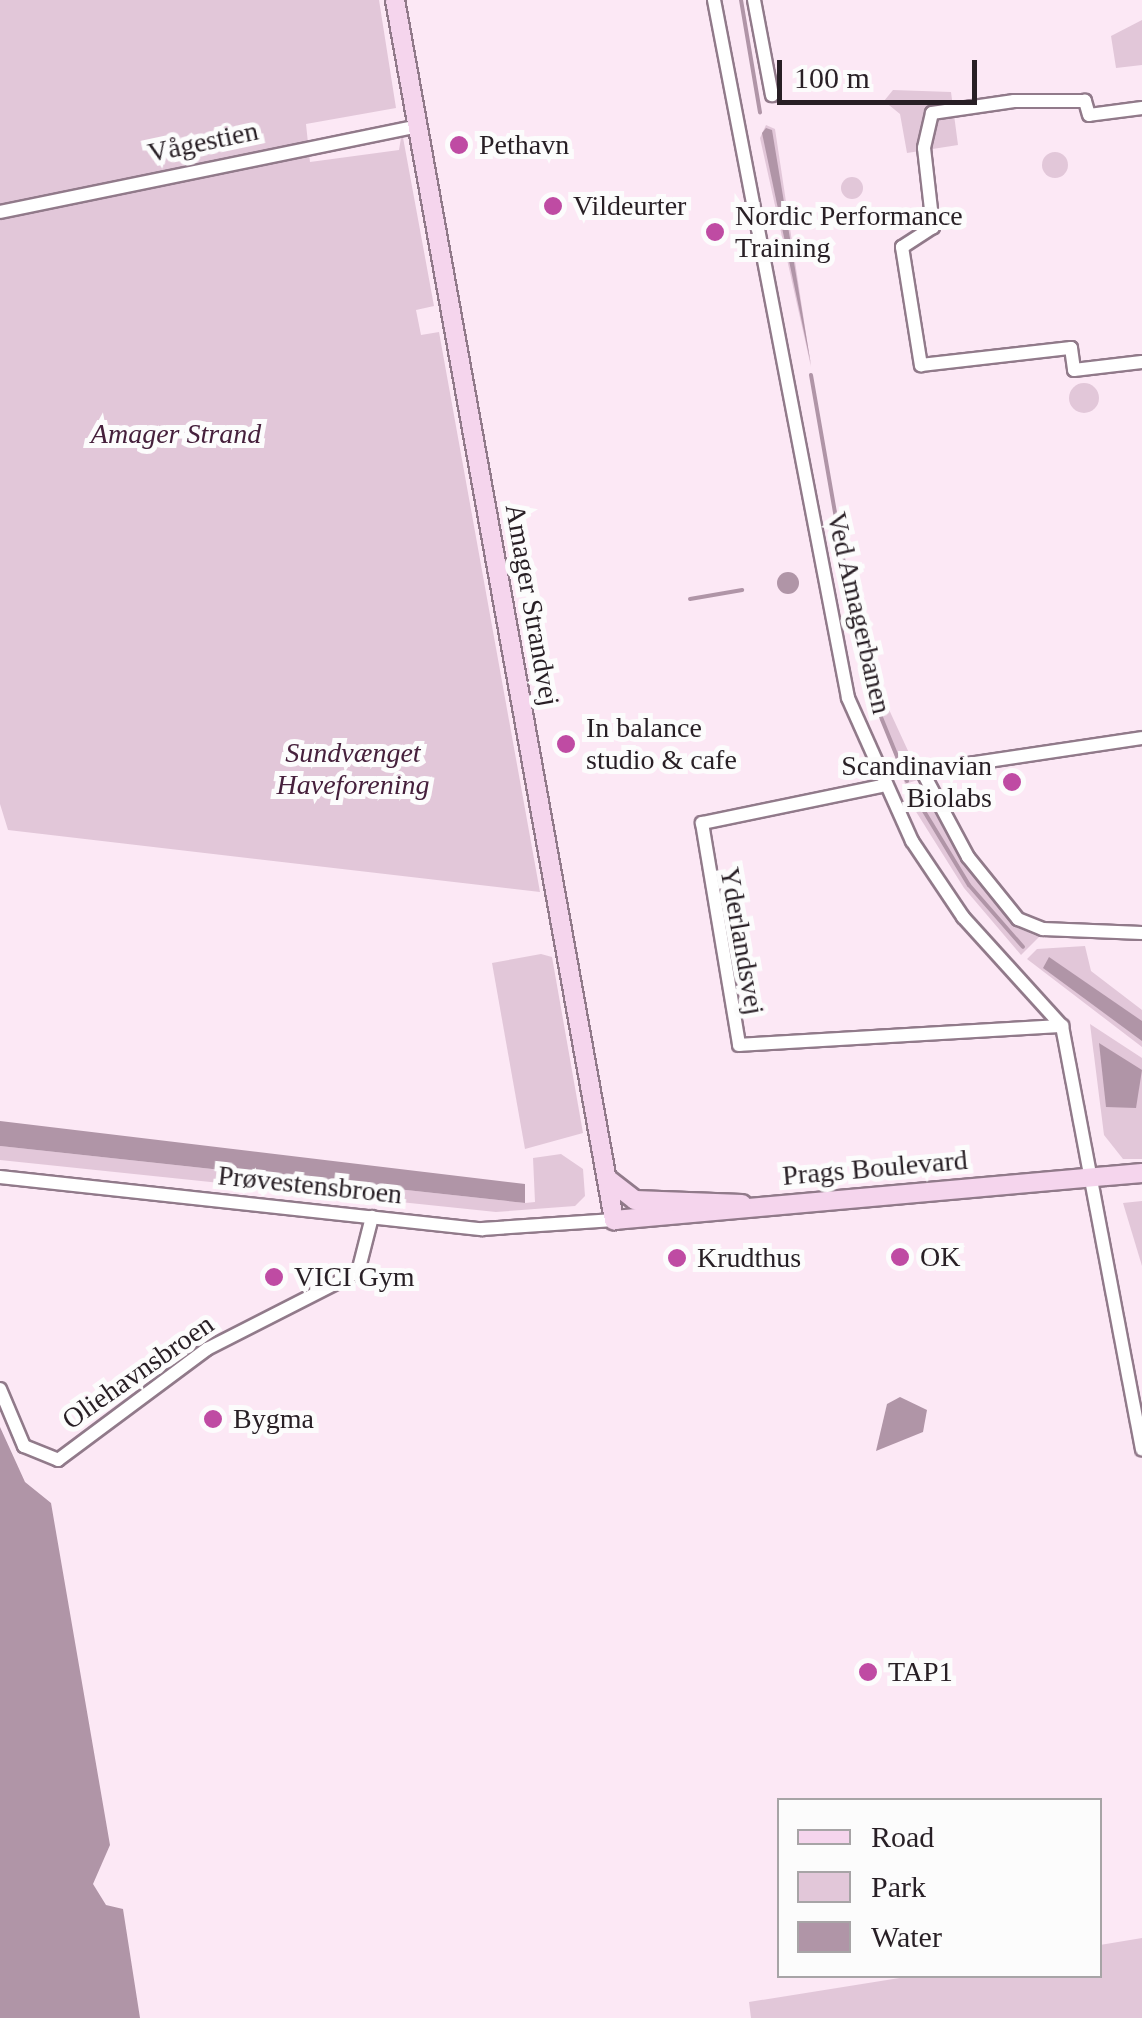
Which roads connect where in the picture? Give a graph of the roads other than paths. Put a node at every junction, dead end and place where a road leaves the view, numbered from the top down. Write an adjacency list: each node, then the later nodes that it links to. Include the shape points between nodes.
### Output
1 (395, 0): 6 (street, Amager Strandvej)
2 (714, 0): 10 (street, Ved Amagerbanen, via 832,631)
3 (754, 0): 4 (street)
4 (772, 95)
5 (1142, 108): 8 (street, via 1089,114 1085,101 1014,101 932,113 924,148 933,228 902,247 922,365 1071,348 1074,370)
6 (418, 126): 7 (street, Vågestien); 14 (street, Amager Strandvej)
7 (0, 212)
8 (1142, 362)
9 (1142, 738): 11 (street, via 922,771 968,858 1018,920 1043,930)
10 (881, 786): 12 (street, Ved Amagerbanen, via 962,916); 12 (street, Yderlandsvej, via 702,823 739,1045)
11 (1142, 933)
12 (1062, 1026): 15 (street)
13 (1142, 1173): 15 (street, Prags Boulevard)
14 (606, 1176): 17 (street, via 635,1200 722,1197); 19 (street, Amager Strandvej)
15 (1092, 1176): 17 (street, Prags Boulevard); 21 (street)
16 (0, 1177): 18 (street, Prøvestensbroen)
17 (752, 1207): 19 (street, Prags Boulevard)
18 (372, 1217): 19 (street, Prøvestensbroen, via 482,1229); 20 (street, Oliehavnsbroen, via 358,1272 207,1349 58,1460 24,1446)
19 (614, 1220)
20 (0, 1388)
21 (1142, 1450)

